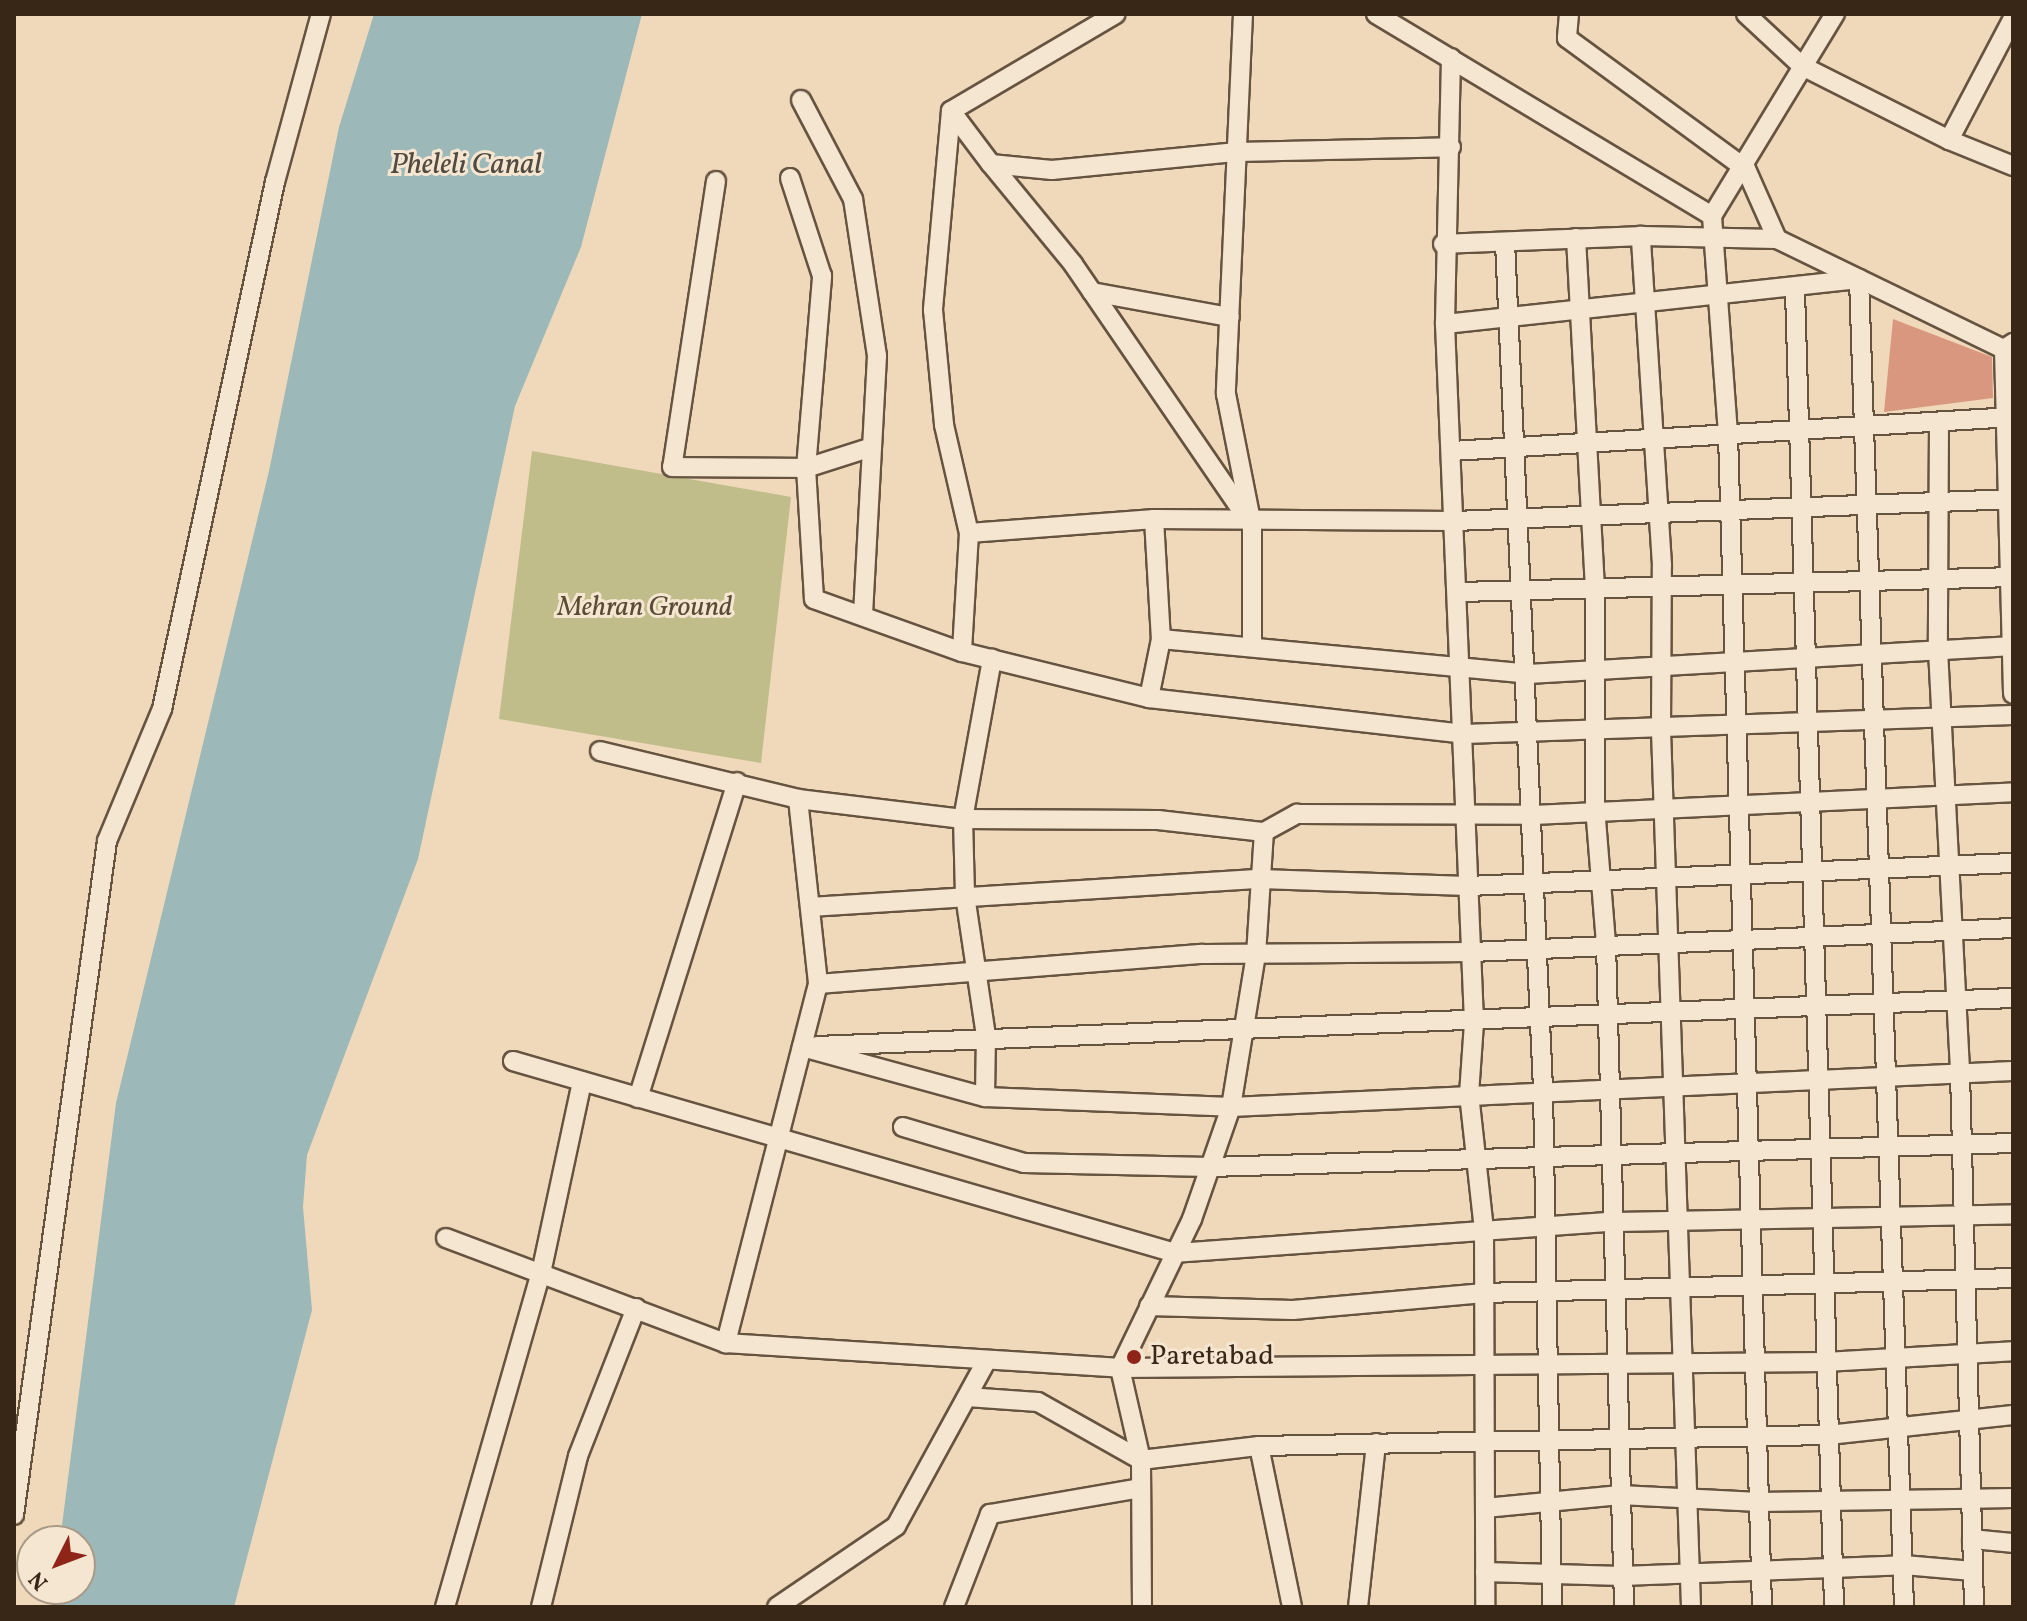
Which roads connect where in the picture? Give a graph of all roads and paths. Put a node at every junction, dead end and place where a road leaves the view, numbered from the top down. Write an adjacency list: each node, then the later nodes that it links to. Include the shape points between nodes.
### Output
1 (321, 14): 229 (street, via 275,182 162,709 107,841)
2 (1116, 14): 12 (street)
3 (1243, 14): 15 (street)
4 (1376, 14): 9 (street)
5 (1569, 14): 18 (street, via 1567,38)
6 (1746, 14): 10 (street)
7 (1835, 14): 10 (street)
8 (2013, 18): 13 (street)
9 (1451, 58): 14 (street); 21 (street)
10 (1802, 66): 13 (street); 18 (street)
11 (801, 100): 45 (street, via 853,199 877,356)
12 (951, 111): 16 (street); 60 (street, via 933,310 944,425)
13 (1949, 140): 17 (street)
14 (1451, 147): 15 (street); 27 (street)
15 (1237, 152): 16 (street, via 1052,170); 35 (street)
16 (991, 164): 30 (street)
17 (2013, 166)
18 (1746, 169): 21 (street); 25 (street)
19 (790, 178): 48 (street, via 822,276)
20 (716, 181): 48 (street, via 672,467)
21 (1712, 216): 23 (street)
22 (1641, 236): 23 (street); 24 (street); 32 (street)
23 (1712, 236): 25 (street); 31 (street)
24 (1576, 238): 26 (street); 33 (street)
25 (1777, 239): 28 (street)
26 (1505, 242): 27 (street); 34 (street)
27 (1443, 244): 36 (street)
28 (1859, 279): 29 (street); 37 (street); 40 (street)
29 (1795, 291): 31 (street); 41 (street)
30 (1092, 292): 35 (street); 59 (street)
31 (1718, 298): 32 (street); 42 (street)
32 (1648, 302): 33 (street); 43 (street)
33 (1580, 305): 34 (street); 44 (street)
34 (1508, 312): 36 (street); 46 (street)
35 (1230, 317): 59 (street, via 1226,394)
36 (1445, 324): 47 (street)
37 (2008, 346): 38 (street)
38 (2010, 416): 39 (street); 49 (street)
39 (1939, 423): 40 (street); 50 (street)
40 (1867, 427): 41 (street); 52 (street)
41 (1798, 429): 42 (street); 51 (street)
42 (1728, 434): 43 (street); 53 (street)
43 (1654, 441): 44 (street); 54 (street)
44 (1587, 443): 46 (street); 55 (street)
45 (872, 447): 48 (street); 70 (street)
46 (1516, 448): 47 (street); 56 (street)
47 (1452, 451): 58 (street)
48 (806, 468): 70 (street, via 814,599)
49 (2011, 499): 50 (street); 61 (street)
50 (1937, 500): 52 (street); 63 (street)
51 (1801, 502): 52 (street); 53 (street); 65 (street)
52 (1868, 502): 62 (street)
53 (1729, 506): 54 (street); 64 (street)
54 (1656, 510): 55 (street); 68 (street)
55 (1591, 511): 56 (street); 67 (street)
56 (1518, 516): 58 (street); 66 (street)
57 (1154, 519): 59 (street); 60 (street); 71 (street)
58 (1454, 521): 59 (street); 69 (street)
59 (1252, 525): 72 (street)
60 (969, 533): 76 (street)
61 (2011, 577): 63 (street); 73 (street)
62 (1868, 579): 63 (street); 65 (street); 74 (street)
63 (1936, 581): 75 (street)
64 (1730, 583): 65 (street); 68 (street); 80 (street)
65 (1802, 584): 77 (street)
66 (1525, 589): 67 (street); 69 (street); 83 (street)
67 (1595, 589): 68 (street); 81 (street)
68 (1661, 589): 79 (street)
69 (1460, 592): 82 (street)
70 (863, 616): 76 (street)
71 (1161, 639): 72 (street); 85 (street)
72 (1252, 646): 82 (street)
73 (2012, 646): 75 (street); 84 (street)
74 (1871, 650): 75 (street); 77 (street); 88 (street)
75 (1938, 650): 87 (street)
76 (962, 652): 78 (street)
77 (1805, 653): 80 (street); 89 (street)
78 (992, 659): 85 (street); 107 (street)
79 (1660, 662): 80 (street); 81 (street); 91 (street)
80 (1731, 662): 90 (street)
81 (1593, 668): 83 (street); 92 (street)
82 (1461, 669): 83 (street); 93 (street)
83 (1528, 674): 94 (street)
84 (2013, 694)
85 (1149, 698): 93 (street)
86 (2013, 715): 87 (street)
87 (1942, 716): 88 (street); 97 (street)
88 (1874, 723): 89 (street); 99 (street)
89 (1808, 724): 90 (street); 100 (street)
90 (1734, 726): 91 (street); 102 (street)
91 (1661, 730): 92 (street); 103 (street)
92 (1594, 732): 94 (street); 104 (street)
93 (1464, 734): 94 (street); 105 (street)
94 (1530, 734): 106 (street)
95 (600, 751): 96 (street)
96 (737, 782): 101 (street); 157 (street)
97 (1946, 792): 98 (street); 99 (street); 109 (street)
98 (2013, 792)
99 (1879, 794): 100 (street); 111 (street)
100 (1808, 798): 102 (street); 113 (street)
101 (798, 799): 107 (street); 120 (street)
102 (1736, 802): 103 (street); 112 (street)
103 (1666, 806): 104 (street); 115 (street)
104 (1595, 807): 106 (street); 114 (street)
105 (1462, 814): 106 (street); 108 (street, via 1297,814); 118 (street)
106 (1532, 815): 117 (street)
107 (963, 819): 108 (street, via 1158,820); 119 (street)
108 (1264, 832): 116 (street)
109 (1947, 862): 110 (street); 111 (street); 123 (street)
110 (2013, 863)
111 (1880, 864): 113 (street); 125 (street)
112 (1740, 869): 113 (street); 115 (street); 124 (street)
113 (1811, 869): 122 (street)
114 (1602, 875): 115 (street); 117 (street); 127 (street)
115 (1670, 875): 126 (street)
116 (1260, 879): 118 (street); 119 (street); 130 (street)
117 (1532, 881): 118 (street); 128 (street)
118 (1468, 886): 129 (street)
119 (965, 895): 120 (street); 131 (street)
120 (810, 907): 132 (street)
121 (2013, 928): 123 (street)
122 (1811, 933): 124 (street); 125 (street); 135 (street)
123 (1951, 933): 125 (street); 134 (street)
124 (1743, 936): 126 (street); 138 (street)
125 (1883, 936): 136 (street)
126 (1673, 940): 127 (street); 137 (street)
127 (1606, 944): 128 (street); 139 (street)
128 (1536, 949): 129 (street); 140 (street)
129 (1472, 952): 130 (street); 141 (street)
130 (1256, 955): 131 (street); 142 (street)
131 (975, 968): 132 (street); 143 (street)
132 (818, 984): 144 (street)
133 (2013, 998): 134 (street)
134 (1955, 1000): 136 (street); 147 (street)
135 (1819, 1004): 136 (street); 138 (street); 149 (street)
136 (1885, 1004): 148 (street)
137 (1674, 1010): 138 (street); 139 (street); 152 (street)
138 (1745, 1010): 151 (street)
139 (1608, 1014): 140 (street); 153 (street)
140 (1540, 1018): 141 (street); 154 (street)
141 (1474, 1023): 142 (street); 155 (street)
142 (1246, 1025): 143 (street); 158 (street)
143 (986, 1036): 144 (street); 156 (street)
144 (802, 1047): 156 (street); 160 (street)
145 (513, 1061): 150 (street)
146 (2013, 1071): 147 (street)
147 (1960, 1072): 148 (street); 161 (street)
148 (1885, 1076): 149 (street); 163 (street)
149 (1819, 1078): 151 (street); 164 (street)
150 (582, 1081): 157 (street); 182 (street)
151 (1746, 1082): 152 (street); 165 (street)
152 (1677, 1086): 153 (street); 167 (street)
153 (1611, 1087): 154 (street); 166 (street)
154 (1543, 1089): 155 (street); 168 (street)
155 (1469, 1094): 158 (street); 169 (street)
156 (985, 1097): 158 (street)
157 (638, 1098): 160 (street)
158 (1231, 1107): 170 (street)
159 (903, 1127): 170 (street, via 1024,1163)
160 (781, 1139): 181 (street); 194 (street)
161 (1961, 1143): 162 (street); 163 (street); 171 (street)
162 (2013, 1143)
163 (1890, 1147): 164 (street); 173 (street)
164 (1824, 1149): 165 (street); 174 (street)
165 (1750, 1153): 167 (street); 175 (street)
166 (1609, 1154): 167 (street); 168 (street); 177 (street)
167 (1677, 1154): 176 (street)
168 (1543, 1158): 169 (street); 178 (street)
169 (1476, 1165): 170 (street); 179 (street)
170 (1210, 1167): 181 (street)
171 (1963, 1214): 172 (street); 173 (street); 184 (street)
172 (2013, 1214)
173 (1889, 1217): 174 (street); 185 (street)
174 (1824, 1218): 175 (street); 186 (street)
175 (1752, 1220): 176 (street); 188 (street)
176 (1678, 1221): 177 (street); 187 (street)
177 (1612, 1222): 178 (street); 191 (street)
178 (1545, 1227): 179 (street); 190 (street)
179 (1484, 1230): 181 (street); 189 (street)
180 (446, 1238): 182 (street)
181 (1175, 1253): 192 (street)
182 (541, 1273): 193 (street); 240 (street)
183 (2013, 1278): 184 (street)
184 (1964, 1279): 185 (street); 196 (street)
185 (1893, 1283): 186 (street); 197 (street)
186 (1825, 1284): 188 (street); 201 (street)
187 (1681, 1289): 188 (street); 191 (street); 199 (street)
188 (1753, 1289): 200 (street)
189 (1484, 1293): 190 (street); 192 (street, via 1293,1310); 205 (street)
190 (1548, 1293): 191 (street); 202 (street)
191 (1615, 1294): 203 (street)
192 (1149, 1306): 204 (street)
193 (636, 1308): 194 (street); 241 (street, via 578,1456)
194 (726, 1343): 198 (street)
195 (2013, 1351): 196 (street)
196 (1964, 1356): 197 (street); 208 (street)
197 (1896, 1359): 201 (street); 209 (street)
198 (987, 1360): 204 (street); 206 (street)
199 (1684, 1361): 200 (street); 203 (street); 211 (street)
200 (1755, 1361): 201 (street); 212 (street)
201 (1825, 1362): 210 (street)
202 (1551, 1365): 203 (street); 205 (street); 214 (street)
203 (1616, 1366): 213 (street)
204 (1120, 1368): 205 (street); 218 (street)
205 (1486, 1368): 215 (street)
206 (967, 1397): 218 (street, via 1038,1402); 242 (street, via 896,1526)
207 (2013, 1415): 208 (street)
208 (1965, 1417): 209 (street); 221 (street)
209 (1896, 1426): 210 (street); 224 (street)
210 (1828, 1435): 212 (street); 223 (street)
211 (1685, 1436): 212 (street); 213 (street); 225 (street)
212 (1757, 1436): 226 (street)
213 (1617, 1438): 214 (street); 220 (street)
214 (1551, 1439): 215 (street); 227 (street)
215 (1484, 1440): 216 (street); 228 (street)
216 (1376, 1443): 217 (street); 246 (street)
217 (1259, 1446): 218 (street); 245 (street)
218 (1141, 1460): 219 (street)
219 (1140, 1488): 243 (street, via 990,1514); 244 (street)
220 (1620, 1495): 225 (street); 227 (street); 239 (street)
221 (1968, 1497): 222 (street); 224 (street); 230 (street)
222 (2013, 1498)
223 (1833, 1499): 224 (street); 226 (street); 233 (street)
224 (1902, 1499): 232 (street)
225 (1687, 1500): 226 (street); 237 (street)
226 (1759, 1502): 236 (street)
227 (1552, 1503): 228 (street); 238 (street)
228 (1485, 1508): 235 (street)
229 (14, 1515)
230 (1972, 1539): 231 (street); 234 (street)
231 (2013, 1543)
232 (1904, 1565): 233 (street); 234 (street); 253 (street)
233 (1833, 1568): 236 (street); 252 (street)
234 (1973, 1571): 254 (street)
235 (1485, 1572): 238 (street); 247 (street)
236 (1760, 1572): 237 (street); 251 (street)
237 (1688, 1573): 239 (street); 250 (street)
238 (1552, 1574): 239 (street); 248 (street)
239 (1622, 1576): 249 (street)
240 (445, 1607)
241 (541, 1607)
242 (777, 1607)
243 (954, 1607)
244 (1141, 1607)
245 (1292, 1607)
246 (1358, 1607)
247 (1485, 1607)
248 (1552, 1607)
249 (1624, 1607)
250 (1691, 1607)
251 (1762, 1607)
252 (1834, 1607)
253 (1904, 1607)
254 (1974, 1607)

